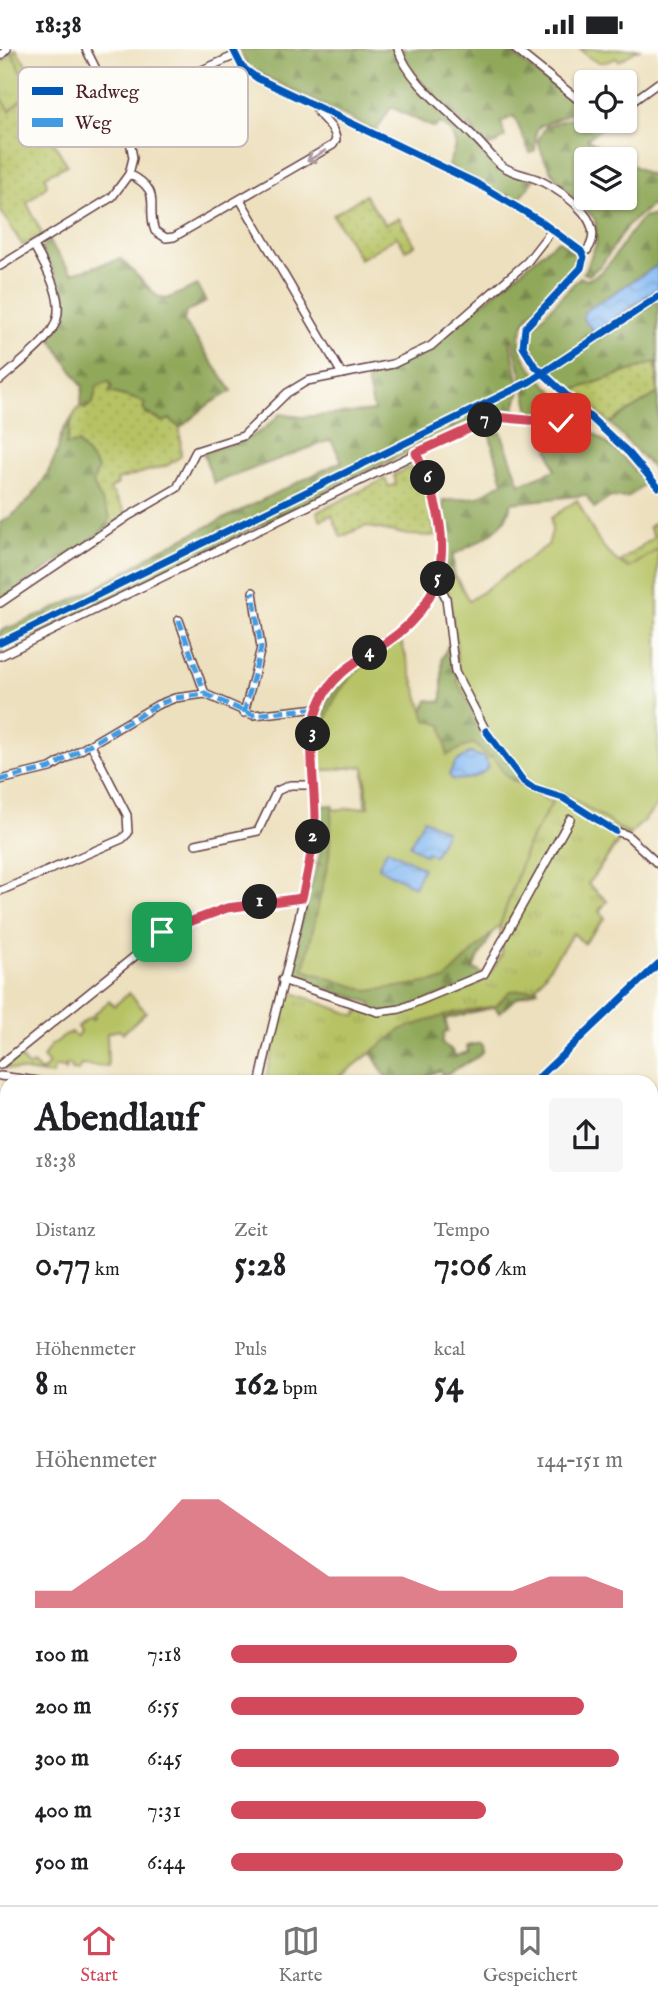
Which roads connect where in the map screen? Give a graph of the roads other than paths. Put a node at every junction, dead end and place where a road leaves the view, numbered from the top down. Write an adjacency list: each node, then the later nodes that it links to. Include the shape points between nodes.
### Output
1 (7, 49): 6 (street)
2 (86, 49): 7 (street)
3 (398, 49): 20 (street, via 416,78 502,166 551,187 589,219 594,240)
4 (515, 49): 12 (street)
5 (234, 52): 8 (street); 9 (street)
6 (0, 56)
7 (95, 67)
8 (202, 67)
9 (245, 67)
10 (248, 72): 14 (street)
11 (658, 83): 13 (street)
12 (574, 96)
13 (637, 98)
14 (315, 106): 17 (street, one-way to 17, via 335,131 335,143); 18 (street, via 478,184)
15 (132, 147): 16 (street)
16 (129, 174): 17 (street, via 146,187 154,207 153,227 169,239); 19 (street, via 112,197)
17 (241, 201): 22 (street)
18 (552, 230): 20 (street); 22 (street, via 527,262 431,346 393,364)
19 (34, 246): 21 (street); 23 (street, via 58,293 57,319 43,342)
20 (583, 255): 24 (street, via 581,268 525,328 523,347 534,365)
21 (0, 266)
22 (342, 374): 29 (street, via 296,386 249,432 202,447 193,454 177,488)
23 (0, 380)
24 (583, 412): 25 (street, via 566,424 491,418); 26 (street, via 629,453)
25 (416, 453): 27 (street, via 441,524); 31 (street)
26 (658, 487)
27 (435, 587): 33 (street, via 415,618 339,675); 35 (street, via 446,598 455,673)
28 (253, 592): 34 (street, via 261,648)
29 (0, 603)
30 (179, 620): 32 (street)
31 (0, 656)
32 (205, 694): 34 (street); 36 (street, via 157,705)
33 (318, 708): 34 (street); 38 (street, via 313,733)
34 (244, 713)
35 (486, 731)
36 (91, 745): 37 (street, via 42,772); 43 (street, via 130,821 127,834)
37 (0, 780)
38 (314, 785): 41 (street, via 278,790 258,831); 44 (street, via 313,841)
39 (570, 820): 46 (street, via 484,974 400,1009 378,1012)
40 (615, 831): 42 (street, via 627,835)
41 (196, 844)
42 (658, 864)
43 (0, 891)
44 (302, 898): 46 (street); 47 (street, via 239,905 171,927)
45 (658, 964): 49 (street)
46 (282, 980): 48 (street)
47 (0, 1065)
48 (261, 1075)
49 (541, 1075)

